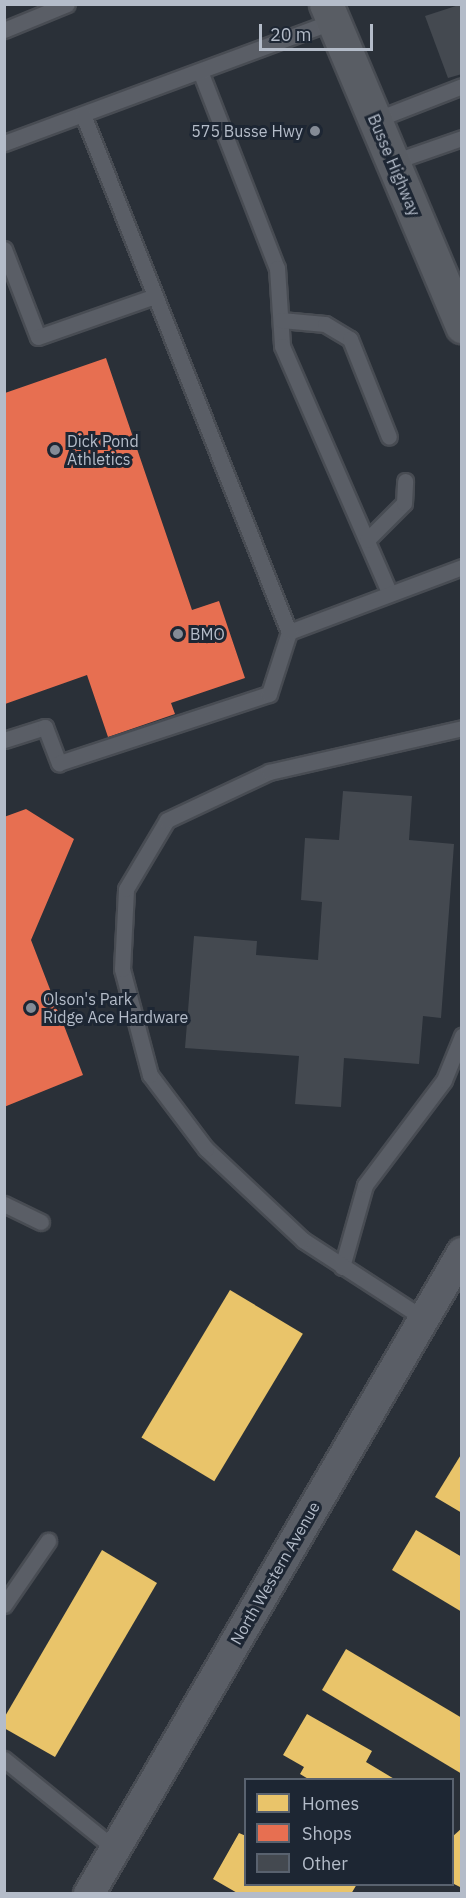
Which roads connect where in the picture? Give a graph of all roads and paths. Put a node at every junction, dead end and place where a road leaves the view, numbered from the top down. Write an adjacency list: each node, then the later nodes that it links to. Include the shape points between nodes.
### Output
1 (67, 4): 3 (lane)
2 (330, 13): 4 (lane); 7 (main road, Busse Highway)
3 (4, 30)
4 (200, 71): 6 (lane); 14 (lane, via 277,268)
5 (462, 86): 7 (lane)
6 (83, 116): 9 (lane); 13 (lane)
7 (375, 120): 10 (main road, Busse Highway)
8 (462, 138): 10 (lane)
9 (4, 143)
10 (393, 162): 12 (main road, Busse Highway)
11 (4, 249): 13 (lane, via 38,337)
12 (455, 291): 15 (main road, Busse Highway)
13 (155, 296): 21 (lane)
14 (281, 320): 16 (lane, via 325,324 350,339); 18 (lane, via 282,346)
15 (462, 326)
16 (389, 437)
17 (405, 481): 18 (lane, via 404,503)
18 (367, 540): 20 (lane)
19 (462, 567): 20 (lane)
20 (390, 594): 21 (lane)
21 (290, 632): 23 (lane, via 269,694 59,763 45,727)
22 (462, 728): 28 (lane, via 269,772 167,820 126,889 122,969 150,1075 206,1149 303,1240)
23 (4, 740)
24 (462, 1036): 28 (lane, via 444,1080 365,1185)
25 (4, 1204): 26 (lane)
26 (41, 1222)
27 (462, 1253): 29 (street, North Western Avenue)
28 (342, 1267): 29 (lane)
29 (423, 1318): 33 (street, North Western Avenue)
30 (48, 1541): 31 (lane)
31 (4, 1605)
32 (4, 1760): 33 (lane)
33 (115, 1849): 34 (street, North Western Avenue)
34 (89, 1893)

